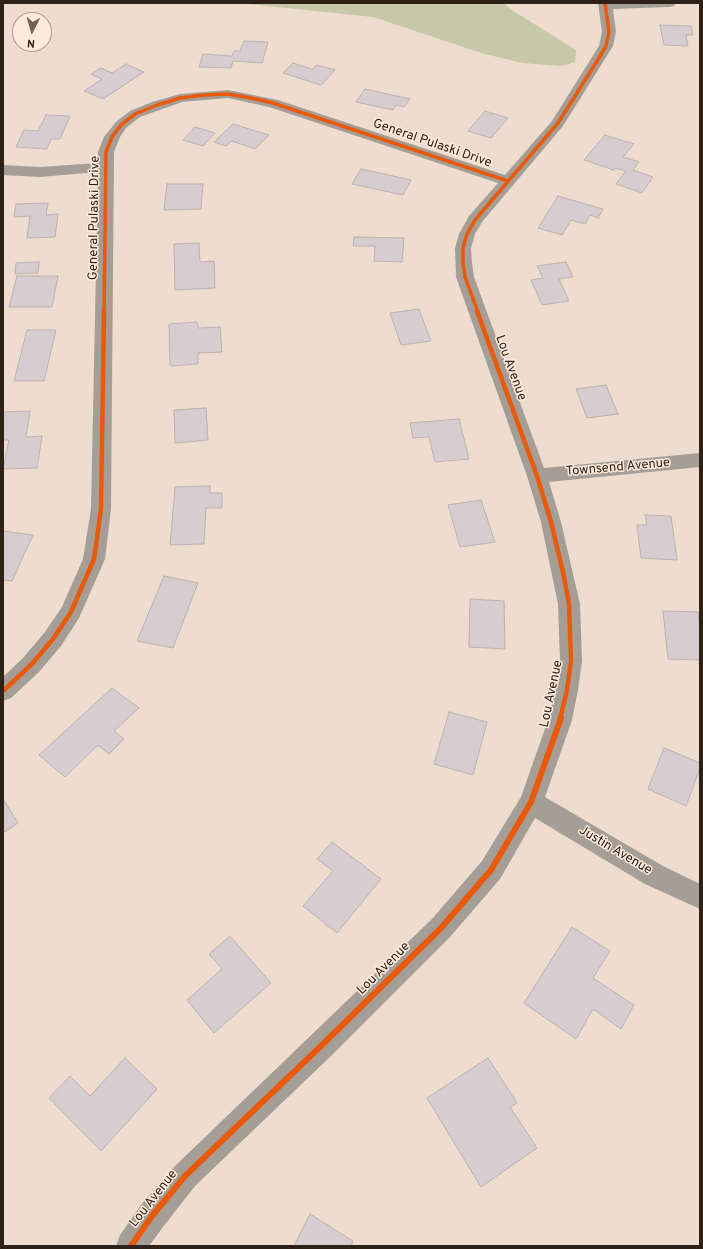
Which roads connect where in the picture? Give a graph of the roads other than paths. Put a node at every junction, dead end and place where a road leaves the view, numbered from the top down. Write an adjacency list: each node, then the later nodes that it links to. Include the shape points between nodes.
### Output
1 (669, 3): 2 (street)
2 (605, 4): 5 (street, Lou Avenue, via 608,18 606,46 558,123)
3 (106, 167): 4 (street, via 40,172); 5 (street, General Pulaski Drive, via 106,152 112,137 121,125 135,114 180,98 228,94 273,103); 8 (street, General Pulaski Drive, via 101,509 94,559 70,612 53,639 31,665)
4 (3, 170)
5 (508, 182): 7 (street, Lou Avenue, via 475,220 467,234 463,248 463,263 465,277)
6 (700, 460): 7 (street, Townsend Avenue)
7 (537, 476): 9 (street, Lou Avenue, via 564,572 572,633 571,661 560,720)
8 (3, 690)
9 (531, 802): 10 (street, Justin Avenue, via 654,875); 11 (street, Lou Avenue, via 491,870 441,928 185,1176 152,1216)
10 (700, 897)
11 (132, 1246)

